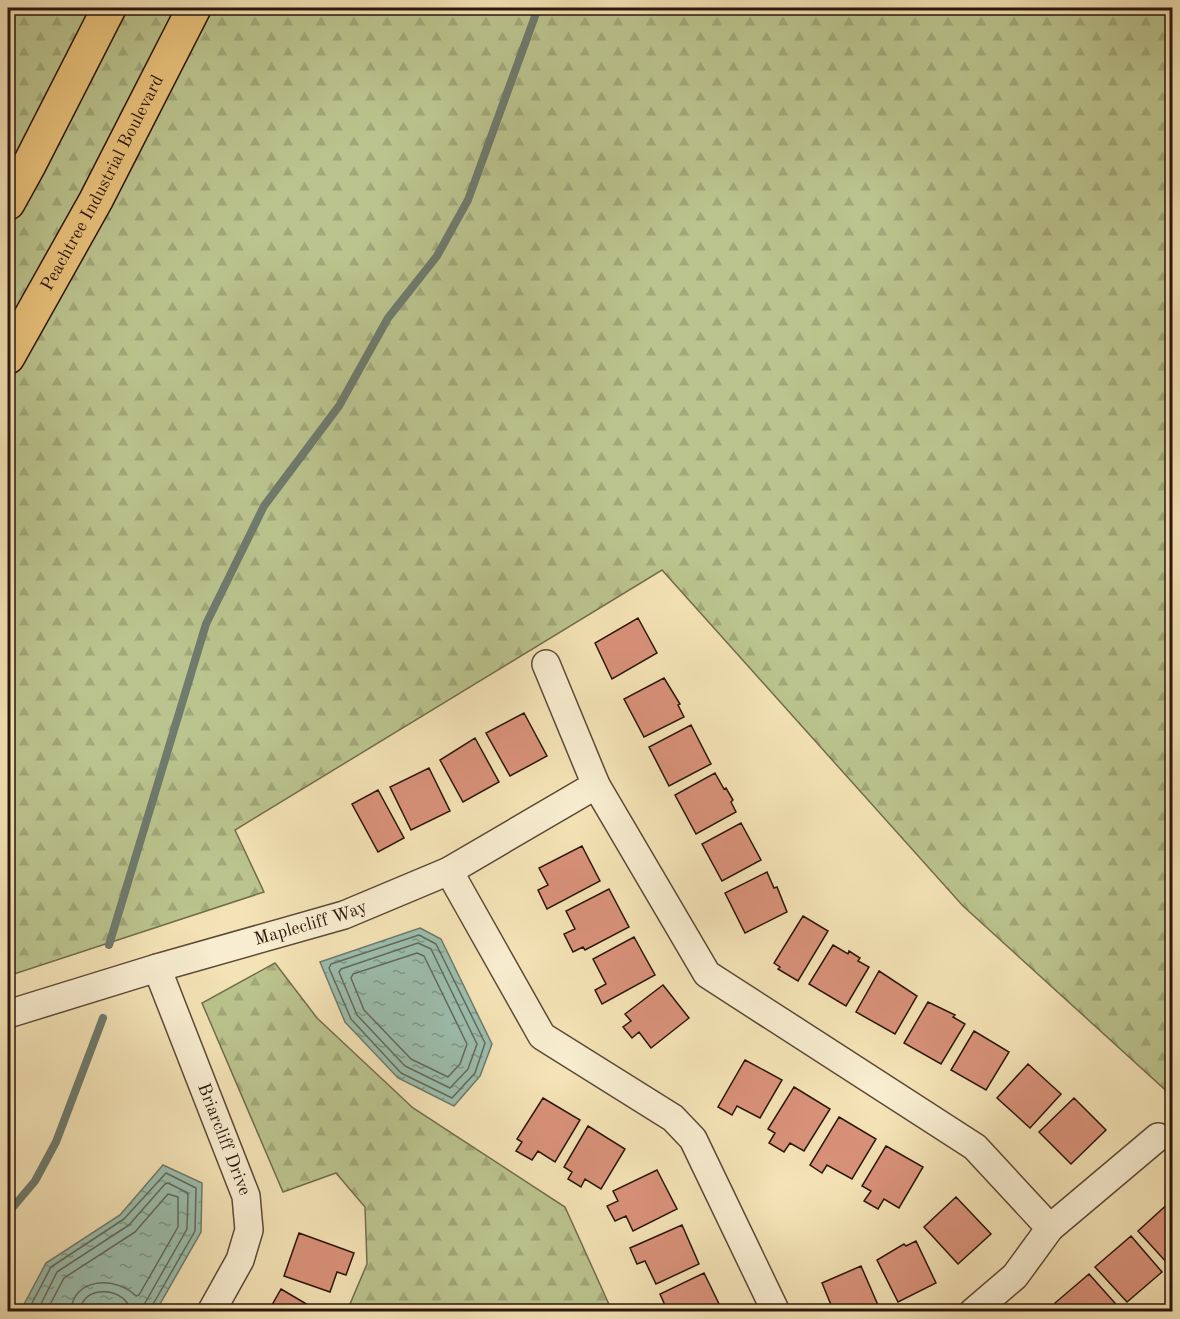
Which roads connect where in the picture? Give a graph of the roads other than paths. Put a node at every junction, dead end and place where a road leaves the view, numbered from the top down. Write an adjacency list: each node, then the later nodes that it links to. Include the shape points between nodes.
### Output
1 (109, 8): 3 (main road)
2 (194, 8): 4 (main road, Peachtree Industrial Boulevard, via 96,200)
3 (8, 203)
4 (8, 357)
5 (546, 664): 6 (street)
6 (596, 785): 7 (street, Maplecliff Way); 11 (street, via 707,974 975,1147)
7 (449, 871): 8 (street, Maplecliff Way, via 344,915); 13 (street, via 542,1036 673,1118 693,1139)
8 (157, 968): 9 (street, Maplecliff Way); 12 (street, Briarcliff Drive, via 246,1196 249,1230 240,1260)
9 (8, 1014)
10 (1158, 1137): 11 (street)
11 (1050, 1228): 14 (street, via 1015,1276)
12 (211, 1311)
13 (776, 1311)
14 (973, 1311)

